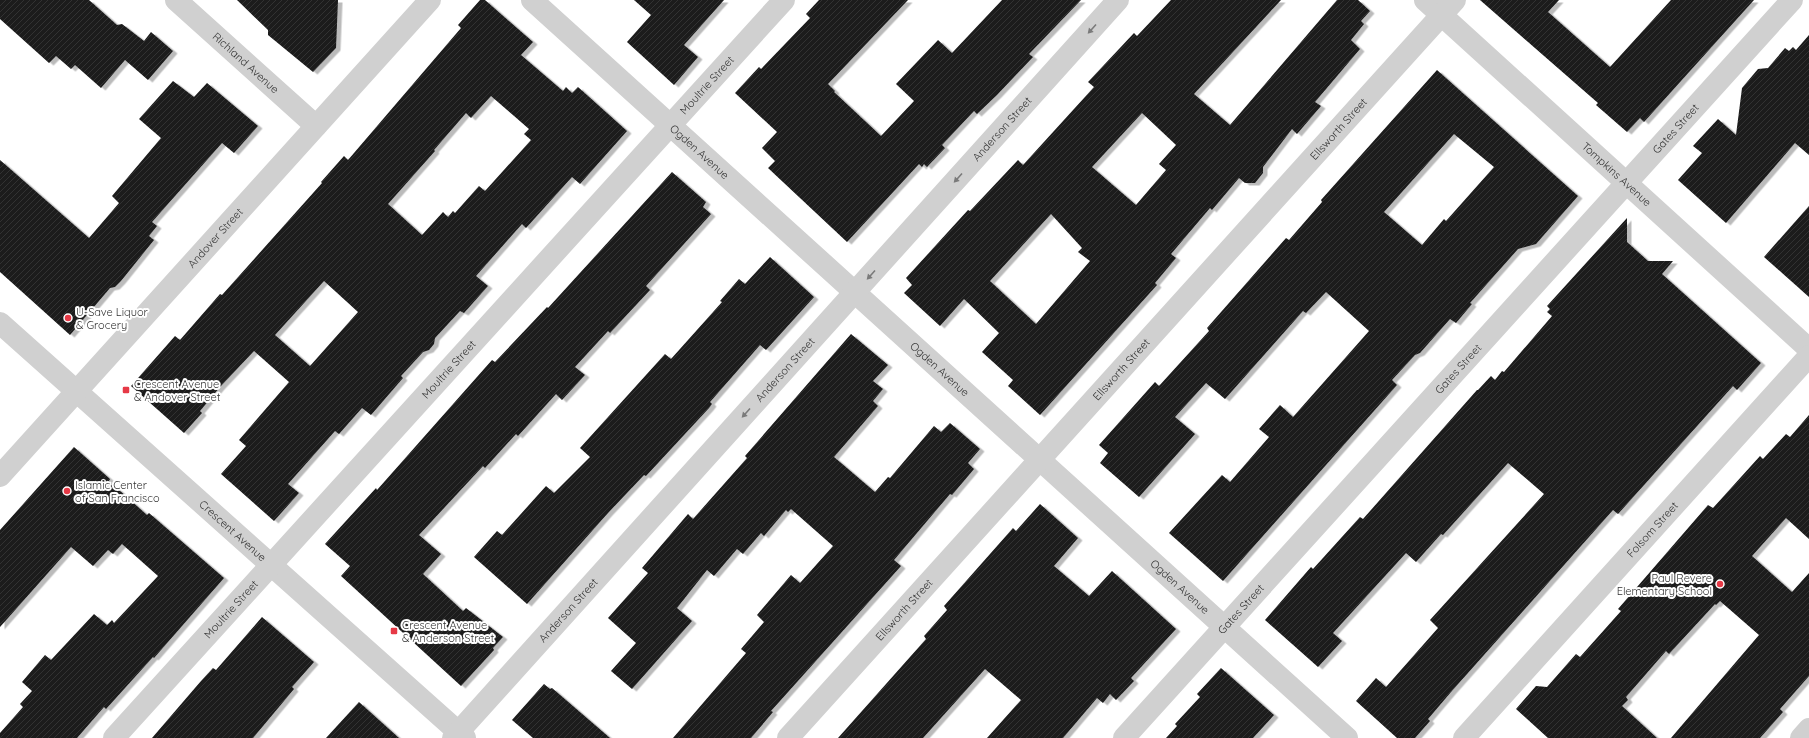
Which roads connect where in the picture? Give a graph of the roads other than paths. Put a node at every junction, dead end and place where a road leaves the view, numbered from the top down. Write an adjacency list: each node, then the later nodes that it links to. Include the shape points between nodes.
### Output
1 (176, 0): 9 (street, Richland Avenue)
2 (430, 0): 9 (street, Andover Street)
3 (532, 0): 10 (street, Ogden Avenue)
4 (784, 0): 10 (street, Moultrie Street)
5 (1118, 0): 12 (street, Anderson Street, one-way to 12)
6 (1425, 0): 8 (street, Tompkins Avenue)
7 (1792, 0): 11 (street, Gates Street)
8 (1448, 8): 11 (street, Tompkins Avenue); 17 (street, Ellsworth Street)
9 (316, 126): 16 (street, Andover Street)
10 (671, 126): 12 (street, Ogden Avenue); 19 (street, Moultrie Street)
11 (1627, 183): 14 (street, Tompkins Avenue); 20 (street, Gates Street)
12 (855, 292): 17 (street, Ogden Avenue); 22 (street, Anderson Street, one-way to 22)
13 (0, 323): 16 (street, Crescent Avenue)
14 (1809, 349)
15 (1809, 356): 27 (street, Folsom Street)
16 (76, 392): 18 (street, Andover Street); 19 (street, Crescent Avenue)
17 (1040, 460): 20 (street, Ogden Avenue); 24 (street, Ellsworth Street)
18 (0, 476)
19 (271, 565): 22 (street, Crescent Avenue); 23 (street, Moultrie Street)
20 (1225, 627): 25 (street, Gates Street); 26 (street, Ogden Avenue)
21 (1809, 729): 28 (street)
22 (459, 736)
23 (114, 738)
24 (788, 738)
25 (1124, 738)
26 (1347, 738)
27 (1464, 738)
28 (1801, 738)

